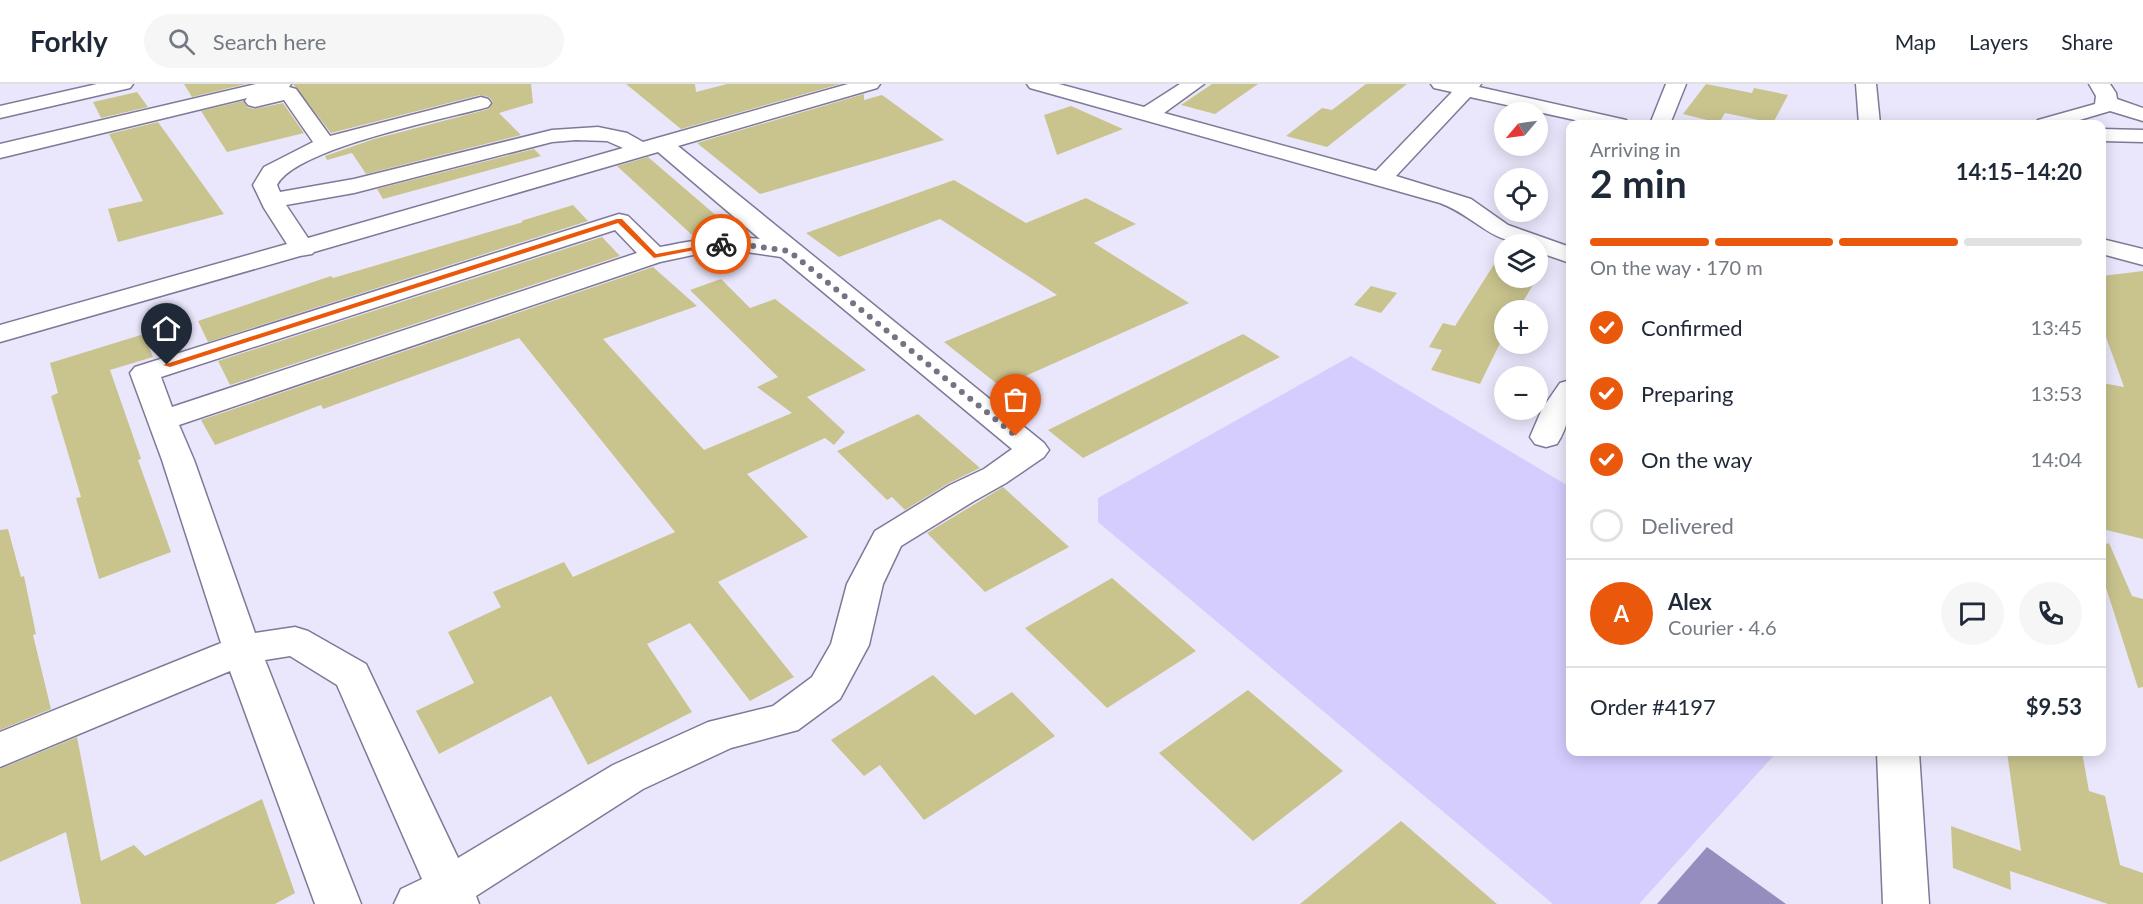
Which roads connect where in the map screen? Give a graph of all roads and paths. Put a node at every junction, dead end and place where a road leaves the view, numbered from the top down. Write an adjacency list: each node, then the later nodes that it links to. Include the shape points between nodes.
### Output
1 (123, 84): 12 (street)
2 (281, 84): 24 (street)
3 (1038, 84): 13 (street)
4 (1194, 84): 13 (street)
5 (1441, 84): 9 (street)
6 (1676, 84): 16 (street)
7 (1866, 84): 17 (street)
8 (858, 85): 23 (street)
9 (1469, 87): 15 (street); 25 (street)
10 (2103, 93): 14 (street); 18 (street, via 2093,112)
11 (481, 103): 22 (street)
12 (0, 111)
13 (1146, 115): 25 (street)
14 (2143, 115)
15 (1603, 120)
16 (1662, 120)
17 (1870, 120)
18 (2061, 120)
19 (110, 134): 22 (street, via 289,93)
20 (2106, 135): 21 (street)
21 (2143, 136)
22 (325, 144): 26 (street, via 272,172 265,184)
23 (651, 147): 26 (street, via 608,134 552,136 354,186); 28 (street); 29 (street)
24 (0, 151)
25 (1380, 180): 30 (street, via 1463,204 1499,230)
26 (273, 200): 28 (street)
27 (2106, 248): 32 (street)
28 (303, 249): 34 (street)
29 (789, 251): 31 (street, via 732,243); 41 (street, via 1033,450 887,539 865,584 850,645 826,688 784,719 722,734 628,777)
30 (1566, 254)
31 (654, 256): 36 (street); 36 (street, via 619,221 145,373)
32 (2143, 257)
33 (0, 314): 34 (street, via 2,326)
34 (8, 331)
35 (1566, 395): 37 (street)
36 (162, 421): 38 (street)
37 (1546, 437)
38 (242, 650): 39 (street); 41 (street, via 295,640 352,675); 43 (street)
39 (0, 750)
40 (1898, 756): 42 (street)
41 (441, 899)
42 (1912, 902)
43 (338, 904)

